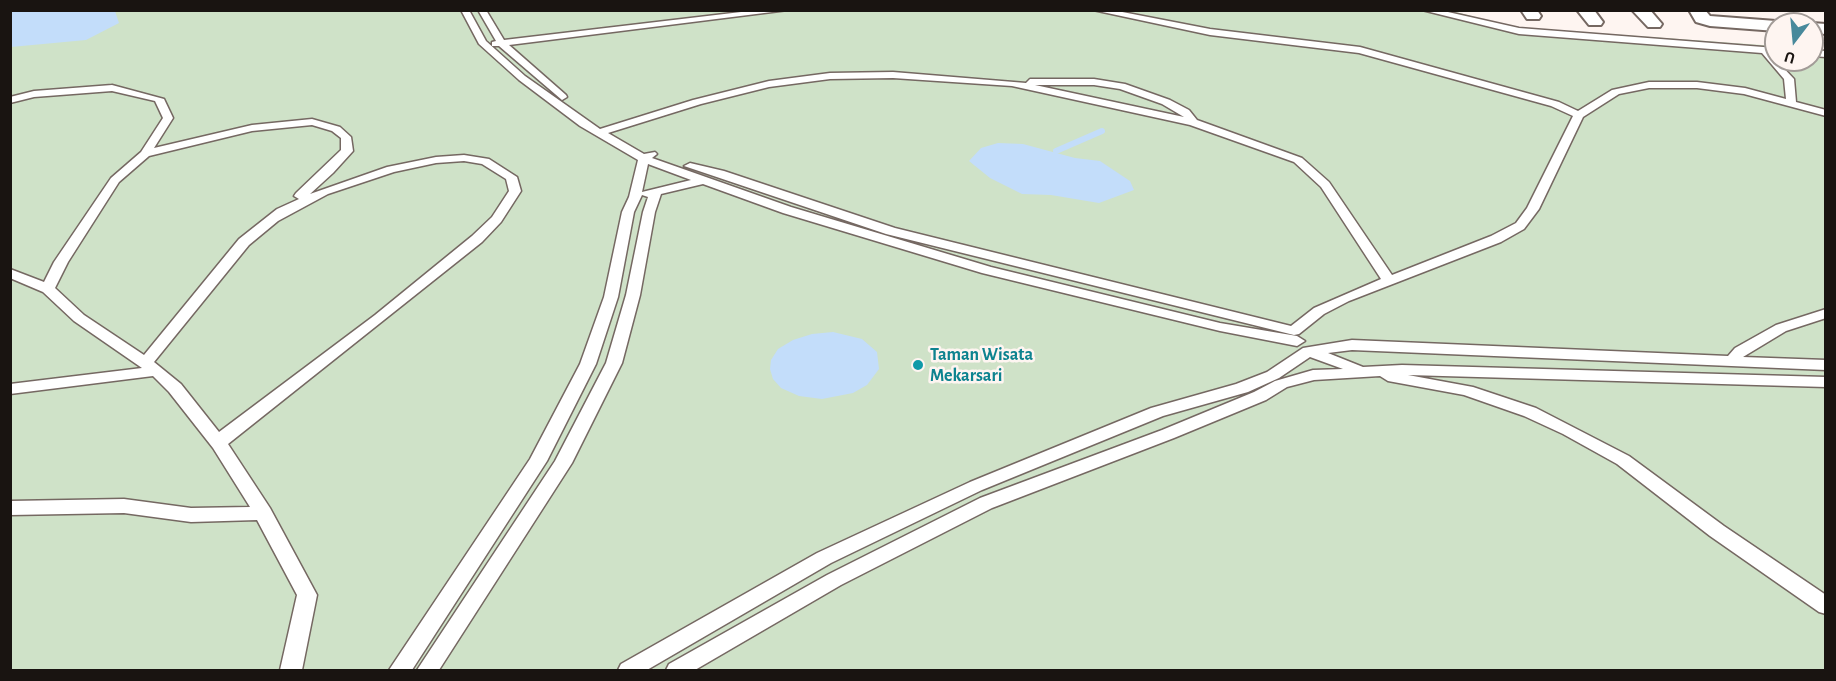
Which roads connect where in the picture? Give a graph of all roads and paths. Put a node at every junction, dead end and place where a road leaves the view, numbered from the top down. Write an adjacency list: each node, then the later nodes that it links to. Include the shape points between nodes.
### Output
1 (465, 10): 11 (lane)
2 (482, 10): 10 (lane)
3 (784, 10): 10 (lane)
4 (1097, 10): 18 (lane, via 1210,32 1360,50 1555,104)
5 (1426, 10): 12 (lane, via 1519,31)
6 (1640, 10): 8 (street)
7 (1697, 10): 9 (street, via 1702,19 1710,21)
8 (1654, 24)
9 (1764, 25)
10 (501, 43): 11 (lane); 20 (lane)
11 (486, 46): 20 (lane, via 522,78)
12 (1764, 50)
13 (1783, 72): 16 (lane, via 1789,79)
14 (1012, 83): 19 (lane); 19 (lane, via 1051,80 1122,87 1166,102 1185,112); 20 (lane, via 893,75 830,76 769,84)
15 (10, 100): 21 (lane, via 34,94 112,88 159,99 168,118)
16 (1791, 102): 17 (lane); 18 (lane, via 1696,85 1649,85 1616,92)
17 (1826, 113)
18 (1580, 115): 29 (lane, via 1533,209 1520,226)
19 (1193, 122): 29 (lane, via 1298,160 1325,185)
20 (603, 131): 22 (lane)
21 (145, 154): 27 (lane, via 252,128 312,122 336,129 346,137 347,151); 30 (lane, via 115,180 61,262)
22 (647, 156): 23 (lane); 24 (lane); 26 (lane)
23 (720, 173): 24 (lane); 32 (lane, via 891,231)
24 (705, 180): 25 (lane); 32 (lane, via 787,210 987,270 1220,327)
25 (656, 192): 26 (lane); 45 (lane, via 614,363 563,463)
26 (635, 197): 44 (lane, via 628,212 611,297 588,364 538,461)
27 (274, 218): 35 (lane, via 244,242); 39 (lane, via 324,191 392,169 436,160 484,161 511,177 515,191 497,219 470,246)
28 (10, 273): 30 (lane)
29 (1389, 282): 32 (lane, via 1319,311)
30 (48, 289): 35 (lane, via 79,318)
31 (1826, 313): 33 (lane, via 1781,328 1740,351)
32 (1300, 341): 33 (lane); 36 (lane); 46 (lane, via 1273,375 1157,412 976,486 824,558)
33 (1732, 361): 34 (lane)
34 (1826, 365)
35 (151, 366): 38 (lane); 39 (lane, via 175,388)
36 (1362, 370): 37 (lane); 42 (lane, via 1467,392 1530,412 1569,430 1623,460); 47 (lane, via 1313,375 1281,384 1168,434 986,503 834,580)
37 (1826, 382)
38 (10, 389)
39 (219, 444): 41 (lane)
40 (10, 508): 41 (lane, via 123,506 191,515)
41 (263, 513): 43 (lane, via 306,595)
42 (1826, 606)
43 (291, 670)
44 (400, 670)
45 (428, 670)
46 (629, 670)
47 (677, 670)

